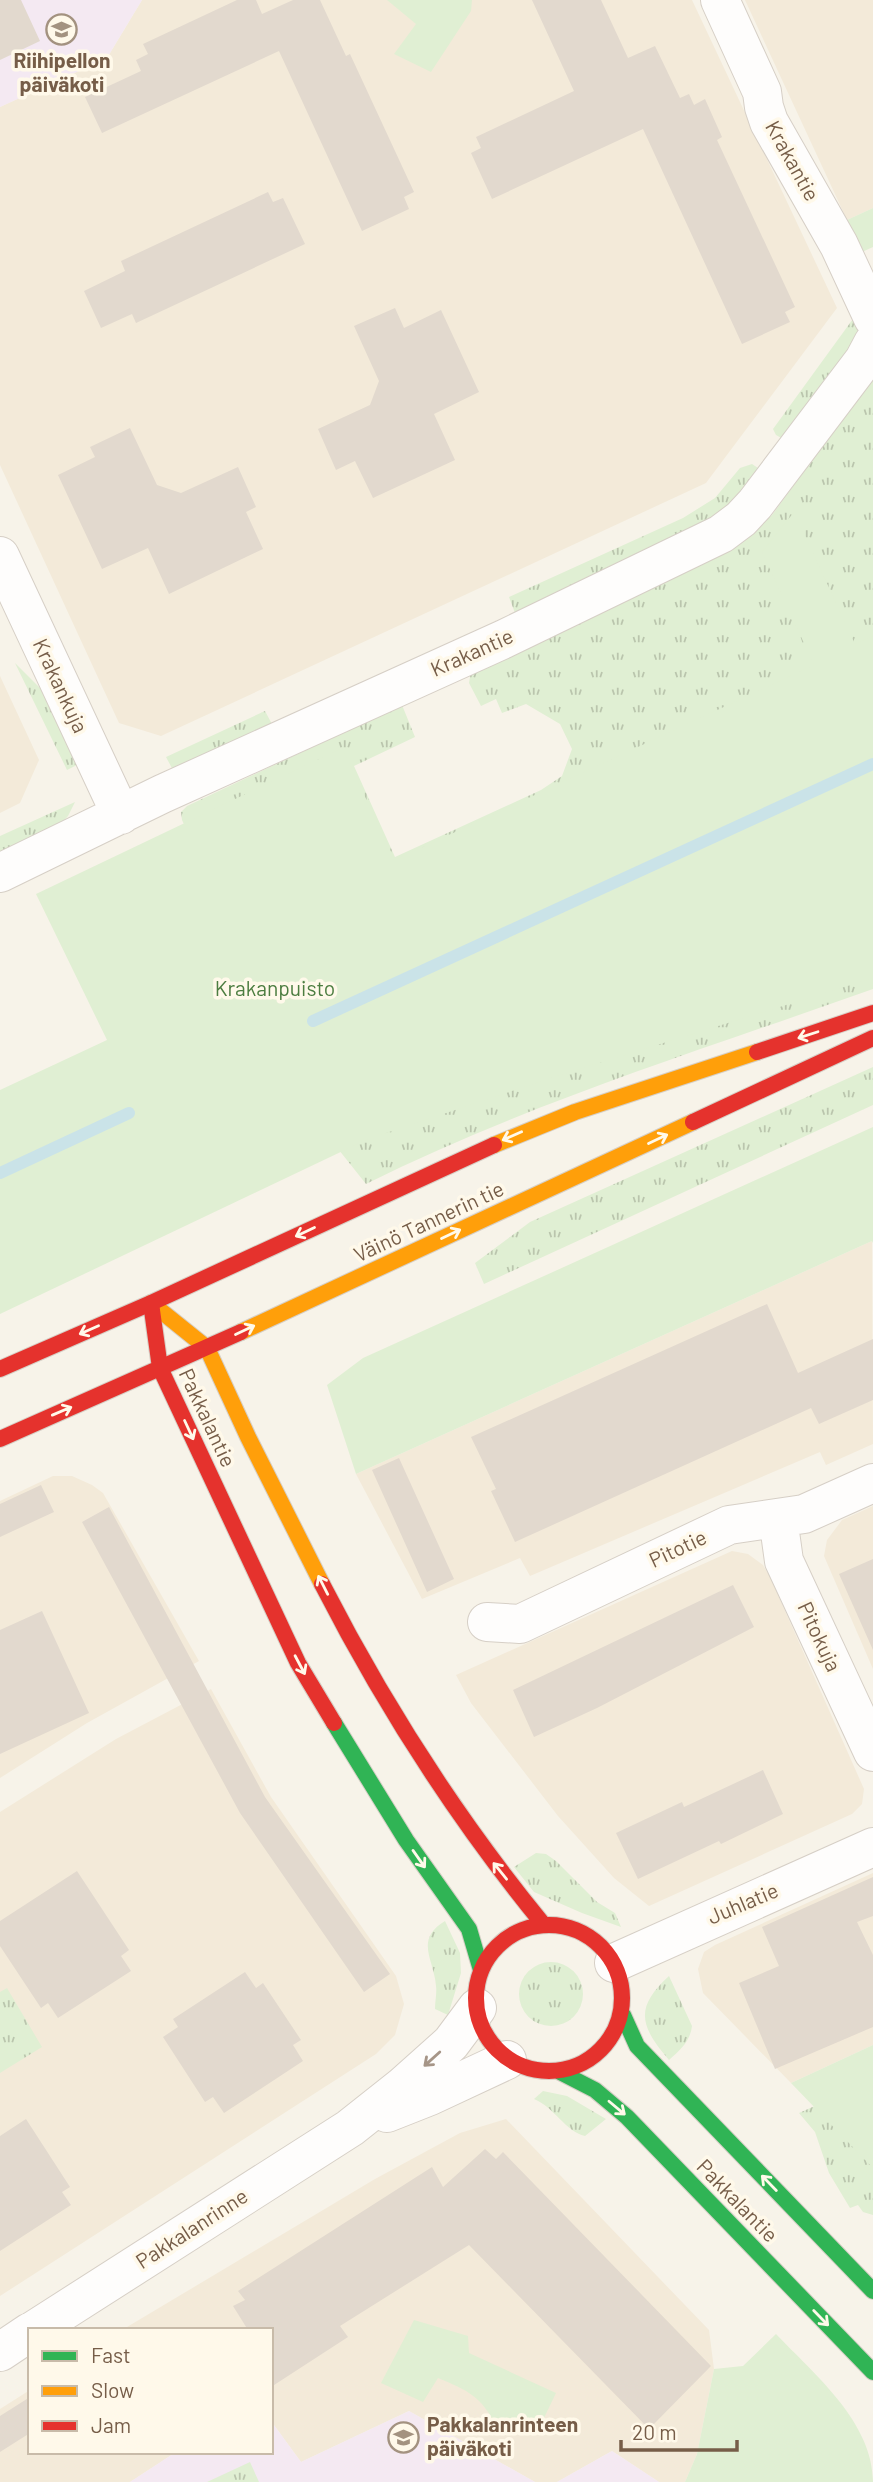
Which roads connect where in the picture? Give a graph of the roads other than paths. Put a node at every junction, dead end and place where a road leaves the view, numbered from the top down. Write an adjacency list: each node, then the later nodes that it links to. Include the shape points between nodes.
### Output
1 (720, 0): 2 (street, Krakantie, via 762,92 769,122 839,245)
2 (873, 318)
3 (873, 343): 5 (street, Krakantie, via 755,504 721,534)
4 (0, 556): 5 (street, Krakankuja)
5 (121, 815): 6 (street, Krakantie)
6 (0, 873)
7 (873, 1013): 9 (street, Väinö Tannerin tie, one-way to 9, via 517,1134)
8 (873, 1038): 10 (street, Väinö Tannerin tie, one-way to 8)
9 (151, 1303): 10 (street, Pakkalantie); 11 (street, Pakkalantie); 12 (street, Väinö Tannerin tie, one-way to 12)
10 (207, 1348): 11 (street, Väinö Tannerin tie); 19 (street, Pakkalantie, one-way to 10, via 494,1864 372,1677)
11 (160, 1368): 13 (street, Väinö Tannerin tie, one-way to 11); 21 (street, Pakkalantie, one-way to 21, via 298,1663 372,1787 469,1929)
12 (0, 1369)
13 (0, 1439)
14 (873, 1483): 15 (street, Pitotie, via 804,1514)
15 (778, 1518): 16 (street, Pitotie, via 729,1525 520,1624); 17 (street, Pitokuja, via 784,1561)
16 (487, 1622)
17 (873, 1752)
18 (873, 1847): 20 (street, Juhlatie)
19 (543, 1924): 20 (street, via 589,1936); 21 (street, via 519,1932 496,1950)
20 (614, 1963): 23 (street, via 622,1983)
21 (481, 1970): 22 (street)
22 (477, 2008): 24 (street, via 489,2041); 26 (street, Pakkalanrinne, one-way to 26, via 452,2043)
23 (623, 2015): 25 (street, via 608,2040 586,2060); 27 (street, Pakkalantie, one-way to 23, via 638,2046)
24 (507, 2060): 25 (street, via 526,2069); 26 (street, Pakkalanrinne)
25 (560, 2071): 31 (street, Pakkalantie, one-way to 31, via 594,2090 627,2117)
26 (350, 2128): 28 (street, Pakkalanrinne)
27 (873, 2291)
28 (37, 2328)
29 (28, 2334): 30 (street, Pakkalanrinne)
30 (0, 2352)
31 (873, 2372)

